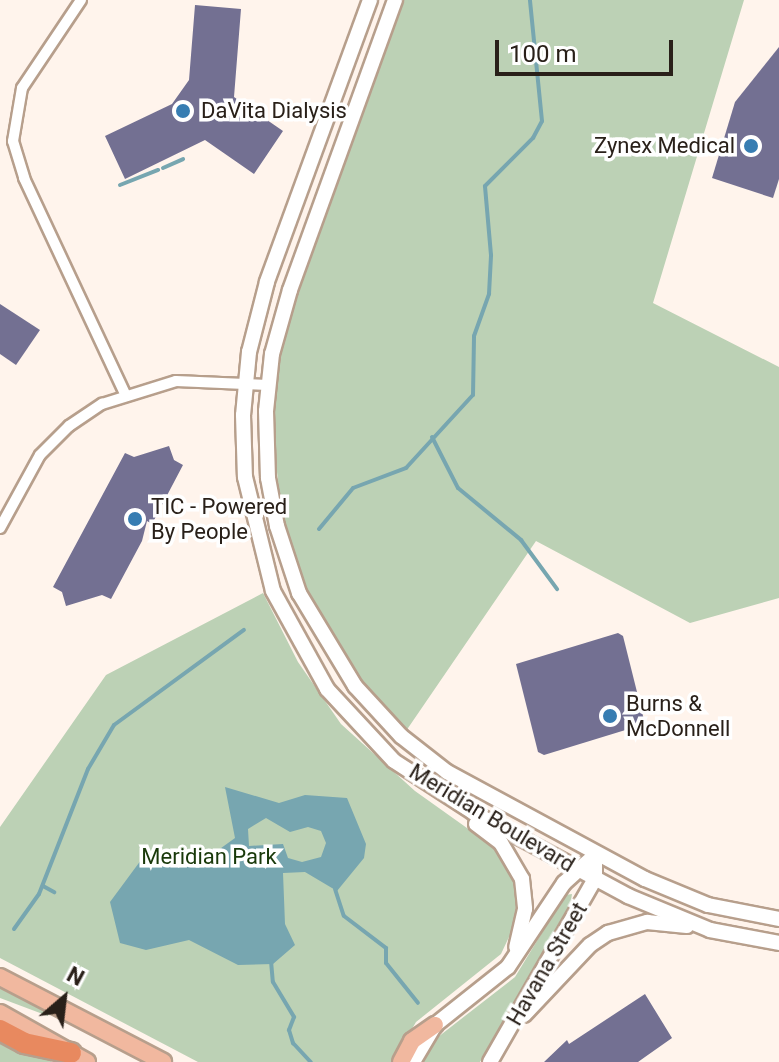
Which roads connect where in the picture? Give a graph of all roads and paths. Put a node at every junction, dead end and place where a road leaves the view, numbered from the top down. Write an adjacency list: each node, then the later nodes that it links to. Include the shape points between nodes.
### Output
1 (81, 0): 6 (street, via 22,88 13,141 21,173)
2 (370, 0): 4 (main road, Meridian Boulevard, via 267,282)
3 (395, 0): 5 (main road, Meridian Boulevard, via 285,303)
4 (244, 383): 5 (street); 6 (street, via 176,381); 8 (main road, Meridian Boulevard, via 246,486 273,591 327,689)
5 (268, 385): 9 (main road, Meridian Boulevard, via 267,468 281,540 301,598 342,668 379,714 431,761)
6 (125, 394): 7 (street, via 77,419 50,445 23,481)
7 (0, 528)
8 (394, 761): 10 (main road, Meridian Boulevard); 15 (main road, via 438,799 493,835 514,859 525,909)
9 (595, 855): 10 (main road, Havana Street); 11 (main road, Havana Street); 12 (main road, Meridian Boulevard, via 708,905)
10 (575, 869): 11 (main road, Meridian Boulevard); 15 (main road, Havana Street)
11 (595, 879): 13 (main road, Meridian Boulevard); 18 (main road, Havana Street)
12 (779, 919)
13 (710, 930): 14 (main road, Meridian Boulevard); 18 (main road, via 660,922 612,931 590,945)
14 (779, 943)
15 (508, 967): 19 (main road, Havana Street)
16 (0, 977): 22 (main road)
17 (0, 1013): 21 (main road)
18 (518, 1020): 25 (main road, Havana Street)
19 (435, 1025): 23 (main road, via 412,1041); 24 (main road, Havana Street)
20 (0, 1030): 21 (highway, via 24,1043)
21 (79, 1058)
22 (163, 1062)
23 (401, 1062)
24 (413, 1062)
25 (490, 1062)

